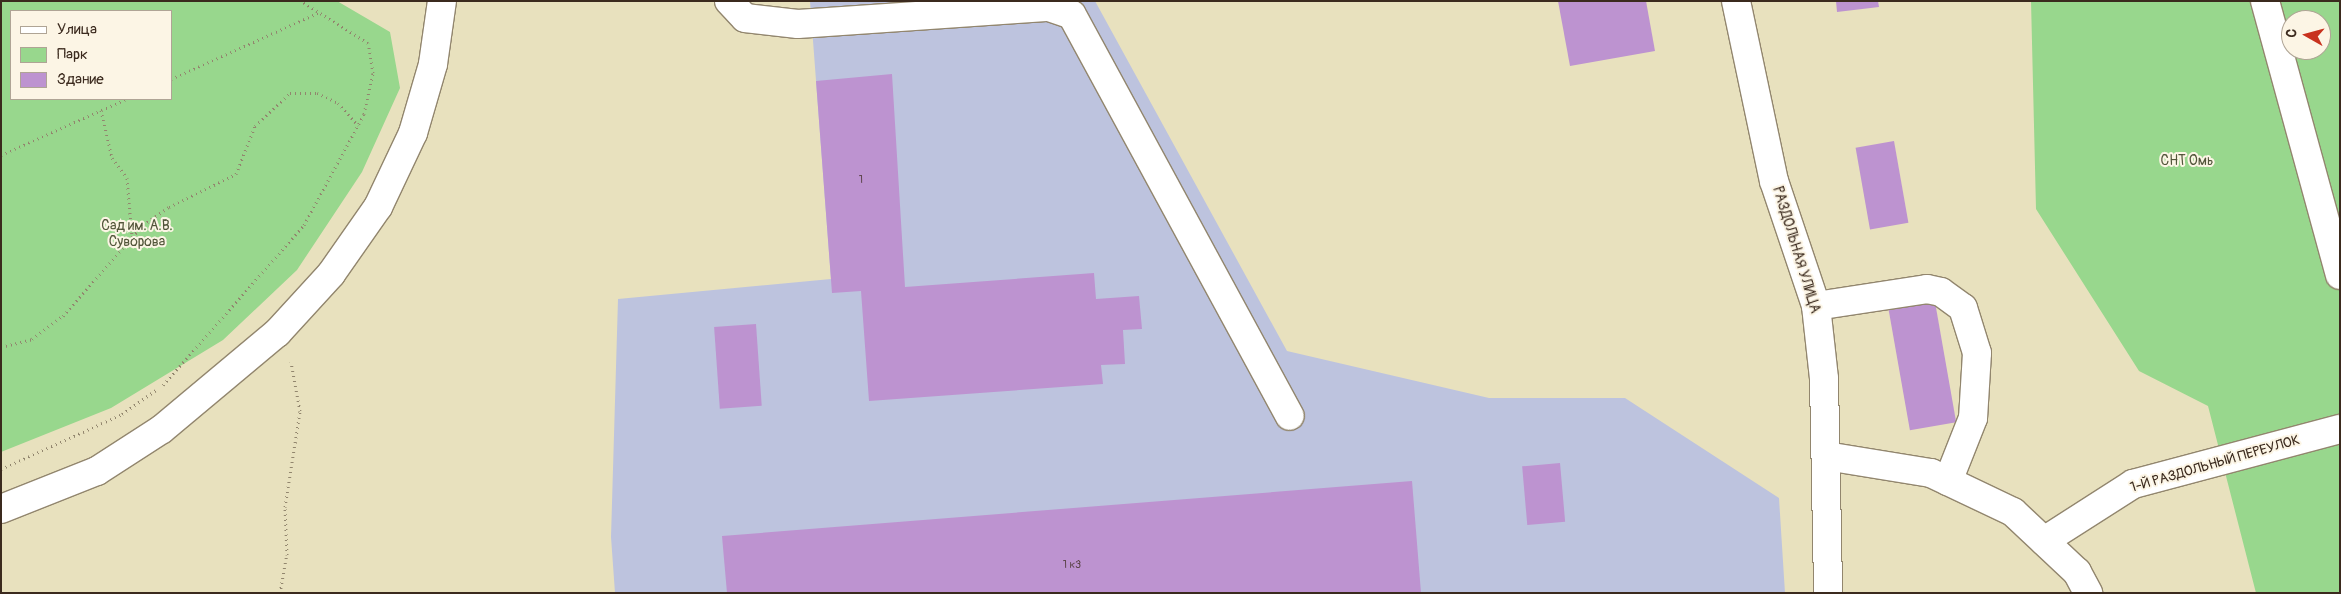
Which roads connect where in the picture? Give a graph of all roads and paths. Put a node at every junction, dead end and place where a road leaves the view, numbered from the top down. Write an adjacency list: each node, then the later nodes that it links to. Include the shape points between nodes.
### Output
1 (301, 1): 6 (path)
2 (442, 1): 15 (street, via 433,64 413,133 378,207 330,274)
3 (729, 1): 17 (street, via 745,18 798,24 1049,7 1072,15)
4 (1736, 1): 14 (street, РАЗДОЛЬНАЯ УЛИЦА, via 1774,181)
5 (2265, 1): 13 (street)
6 (320, 12): 7 (path); 10 (path, via 368,43 374,73)
7 (172, 79)
8 (124, 100): 9 (path)
9 (101, 110): 11 (path); 12 (path, via 112,158 127,178)
10 (358, 125): 12 (path, via 338,103 317,93 290,93 255,126 236,174 169,206); 20 (path, via 304,225 161,387 122,414)
11 (1, 155)
12 (132, 237): 16 (path, via 63,316 32,339)
13 (2340, 275)
14 (1816, 306): 19 (street, РАЗДОЛЬНАЯ УЛИЦА); 21 (street, via 1928,289 1941,292 1963,308 1977,353 1972,418)
15 (277, 333): 22 (street, via 162,429 106,466); 24 (path, via 296,373 300,411 285,507 287,555)
16 (1, 347)
17 (1290, 416)
18 (2340, 429): 23 (street, 1-Й РАЗДОЛЬНЫЙ ПЕРЕУЛОК, via 2133,484)
19 (1826, 456): 21 (street, via 1932,473); 25 (street, РАЗДОЛЬНАЯ УЛИЦА)
20 (1, 469)
21 (1948, 481): 23 (street, via 2014,512)
22 (1, 509)
23 (2044, 541): 26 (street, via 2077,572)
24 (280, 593)
25 (1828, 593)
26 (2088, 593)

